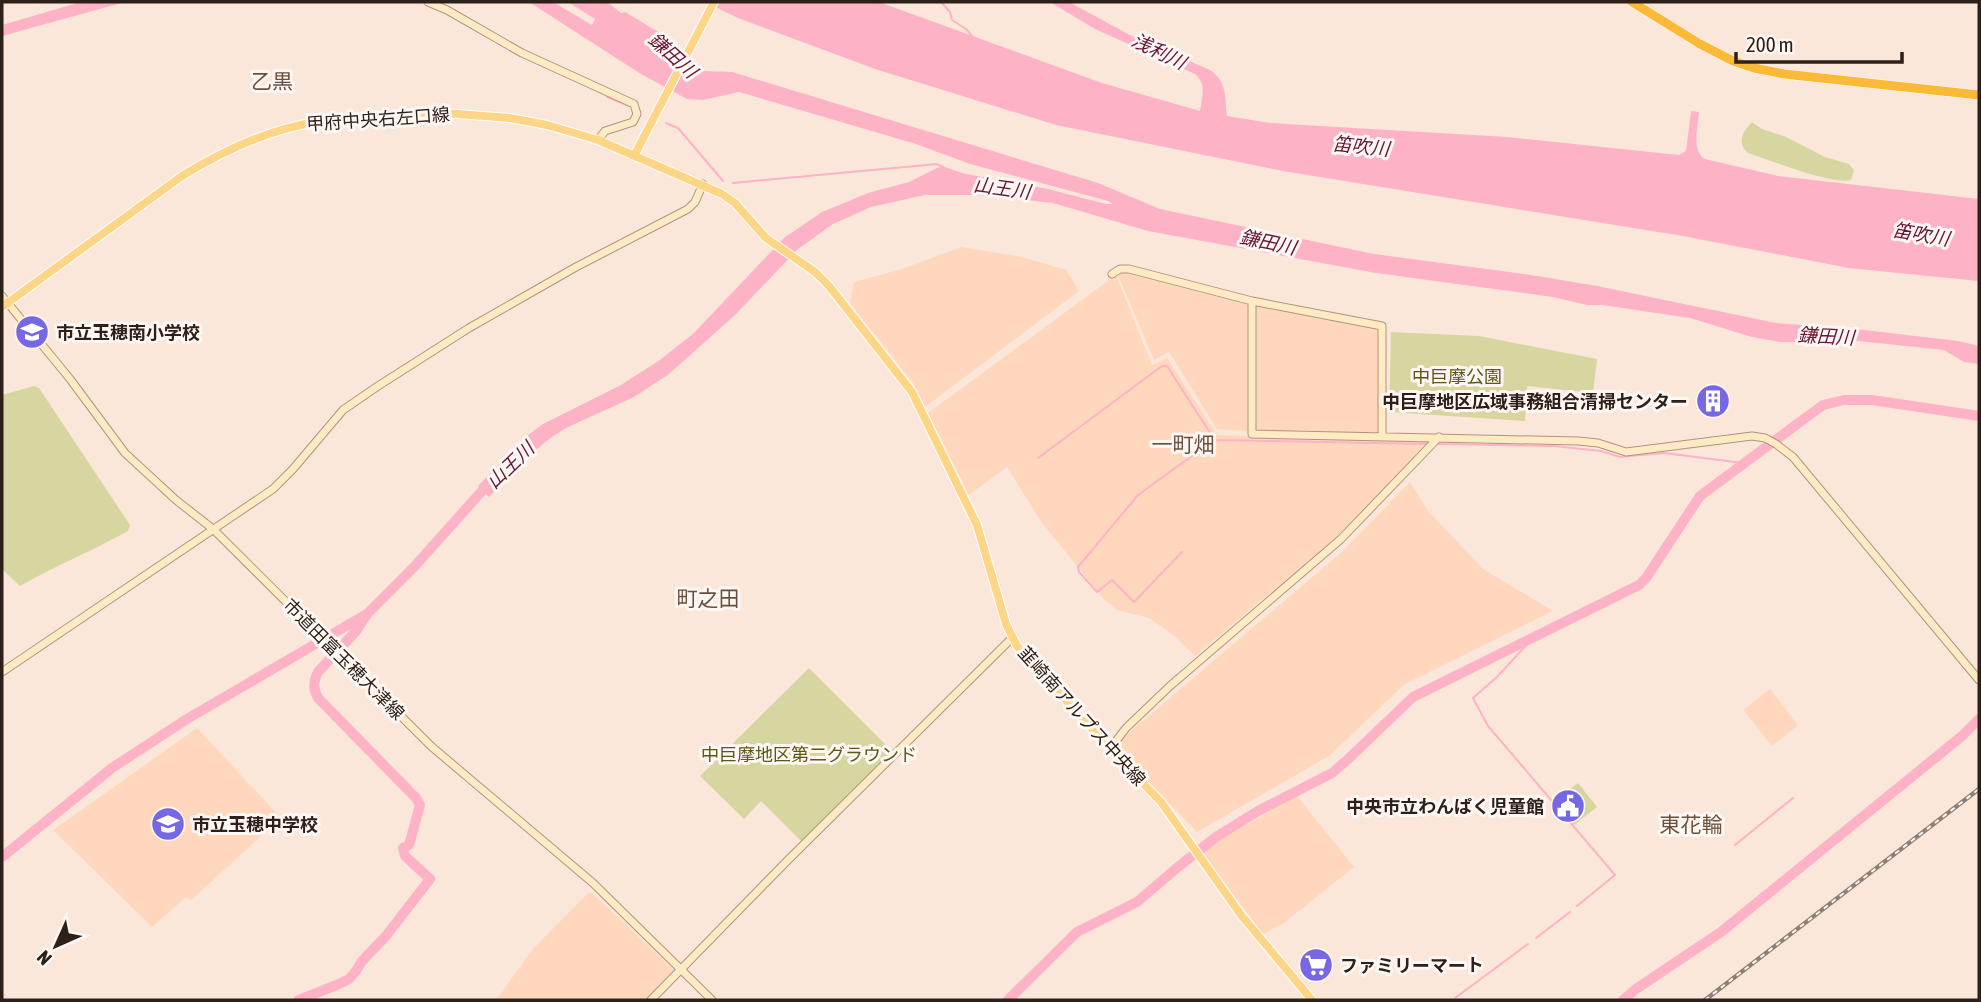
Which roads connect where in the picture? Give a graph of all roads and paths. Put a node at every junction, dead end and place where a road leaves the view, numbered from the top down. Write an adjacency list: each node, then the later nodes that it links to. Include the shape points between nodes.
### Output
1 (428, 2): 5 (street, via 522,53 634,104 637,114 633,122 605,131)
2 (714, 2): 6 (main road)
3 (1632, 2): 4 (highway, via 1715,52 1754,68)
4 (1979, 95)
5 (598, 140): 6 (main road, 甲府中央右左口線); 10 (main road, 甲府中央右左口線, via 529,122 449,113 298,125 253,139 205,162)
6 (635, 155): 7 (main road, 韮崎南アルプス中央線)
7 (703, 184): 13 (street, via 688,209 508,305 353,402 280,483); 14 (main road, 韮崎南アルプス中央線, via 728,198 766,238 815,272 912,392 977,525)
8 (1112, 274): 9 (street, via 1129,269)
9 (1252, 301): 11 (street, via 1382,326); 11 (street, via 1252,434)
10 (4, 302): 13 (street, 市道田富玉穂大津線, via 125,453)
11 (1382, 436): 12 (street)
12 (1439, 437): 16 (street, via 1578,441 1626,452 1741,437 1766,439 1793,457); 17 (street, via 1341,539 1170,686)
13 (213, 529): 15 (street); 18 (street, 市道田富玉穂大津線, via 432,747 593,883)
14 (1012, 638): 17 (main road, 韮崎南アルプス中央線); 18 (street)
15 (2, 672)
16 (1979, 680)
17 (1110, 749): 21 (main road, 韮崎南アルプス中央線, via 1161,802 1241,915)
18 (680, 969): 19 (street); 20 (street, 市道田富玉穂大津線)
19 (651, 1000)
20 (712, 1000)
21 (1312, 1000)

